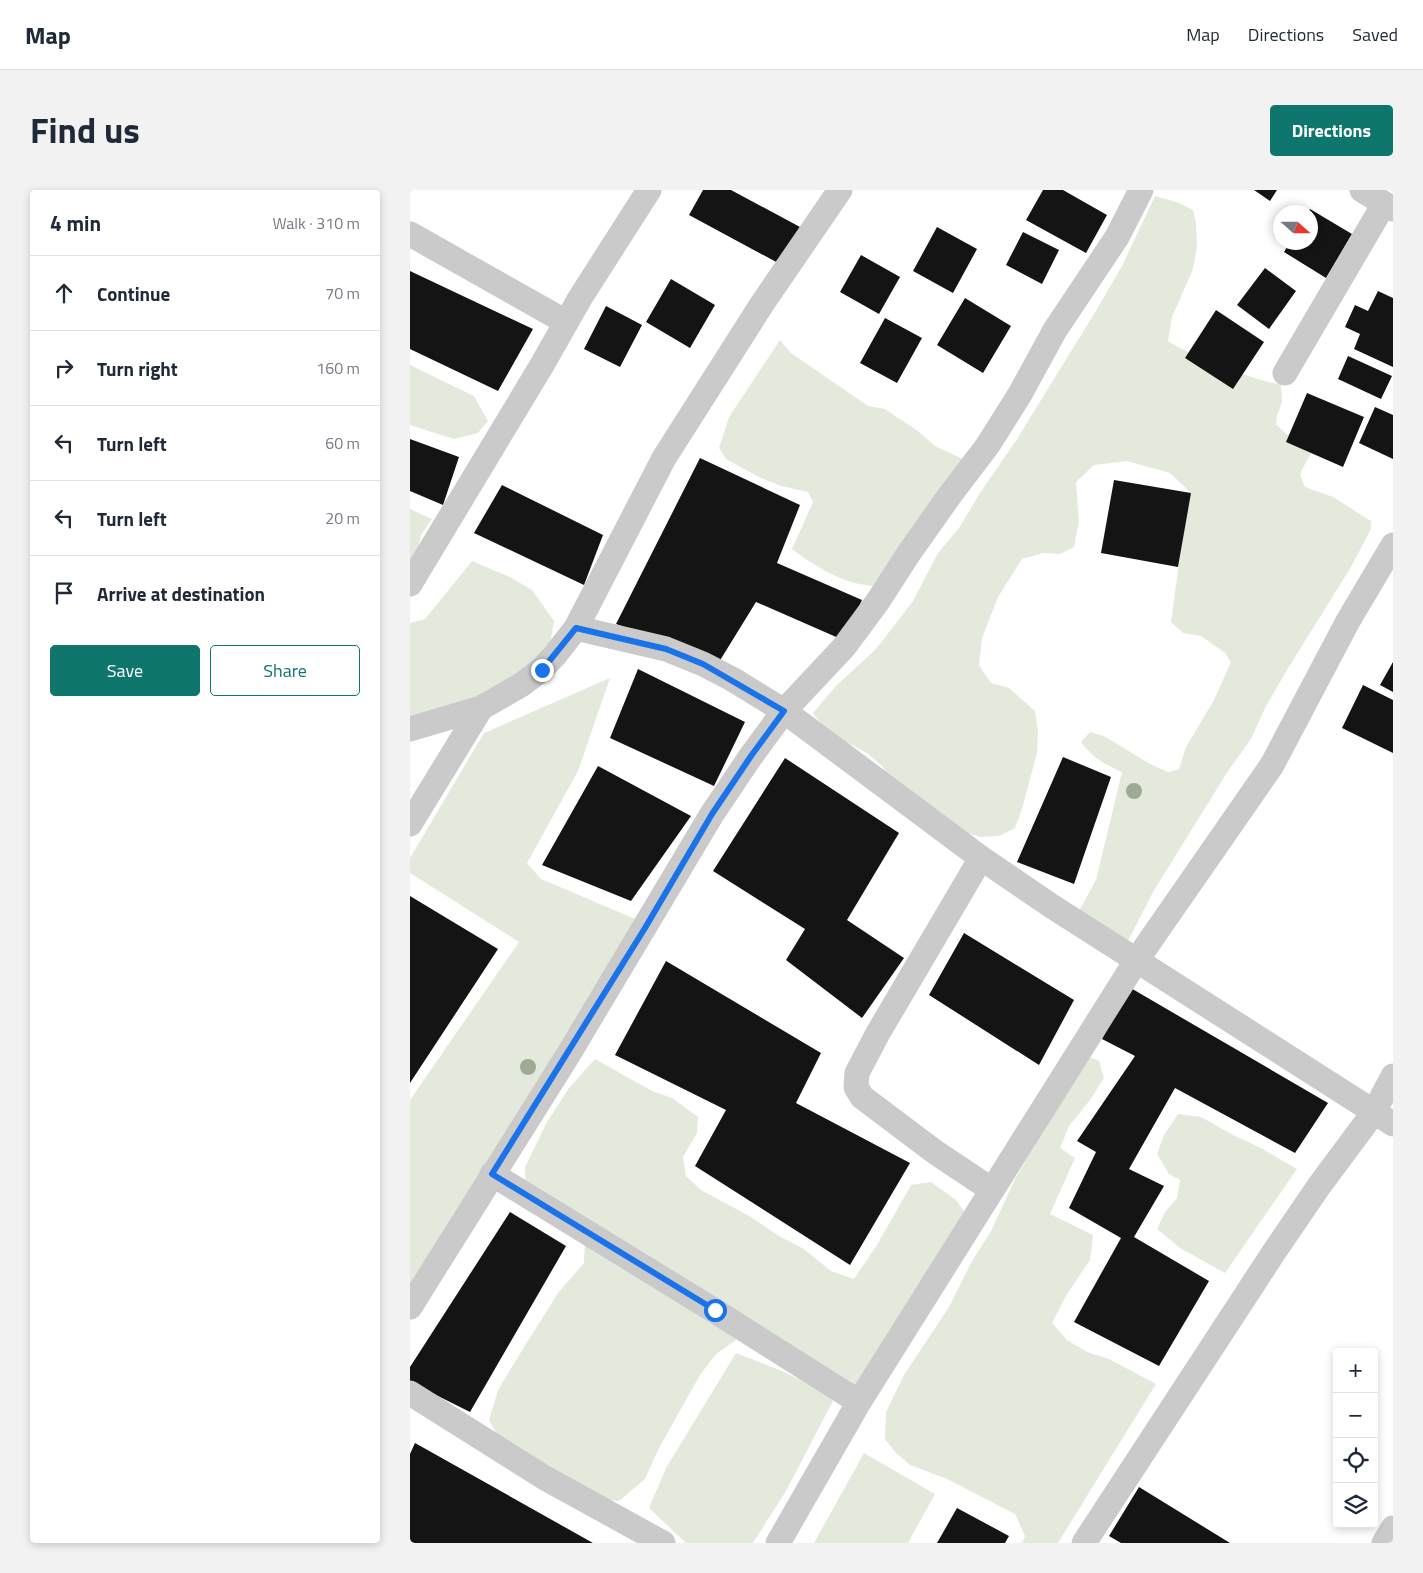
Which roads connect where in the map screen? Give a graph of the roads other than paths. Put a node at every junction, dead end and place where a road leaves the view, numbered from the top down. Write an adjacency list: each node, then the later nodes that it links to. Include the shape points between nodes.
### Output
1 (649, 190): 7 (street)
2 (840, 190): 11 (street, via 762,304 664,458)
3 (1141, 190): 13 (street, via 1116,237 988,444 844,646)
4 (1362, 190): 5 (street)
5 (1388, 207): 8 (street)
6 (410, 234): 7 (street)
7 (566, 322): 10 (street)
8 (1285, 373)
9 (1393, 545): 17 (street, via 1348,621 1272,765)
10 (410, 584)
11 (576, 628): 12 (street, via 542,670); 13 (street, via 666,649 717,672)
12 (481, 708): 14 (street); 15 (street)
13 (784, 711): 16 (street); 20 (street, via 712,814 625,962)
14 (410, 729)
15 (410, 824)
16 (981, 858): 17 (street); 21 (street, via 878,1032 857,1073 856,1087 862,1097)
17 (1136, 961): 19 (street); 21 (street)
18 (1393, 1076): 19 (street)
19 (1384, 1118): 28 (street, via 1319,1186)
20 (492, 1174): 22 (street); 24 (street)
21 (992, 1190): 24 (street)
22 (410, 1307)
23 (410, 1393): 27 (street, via 545,1478)
24 (859, 1402): 26 (street)
25 (1393, 1528): 29 (street)
26 (783, 1542)
27 (663, 1543)
28 (1084, 1543)
29 (1384, 1543)

